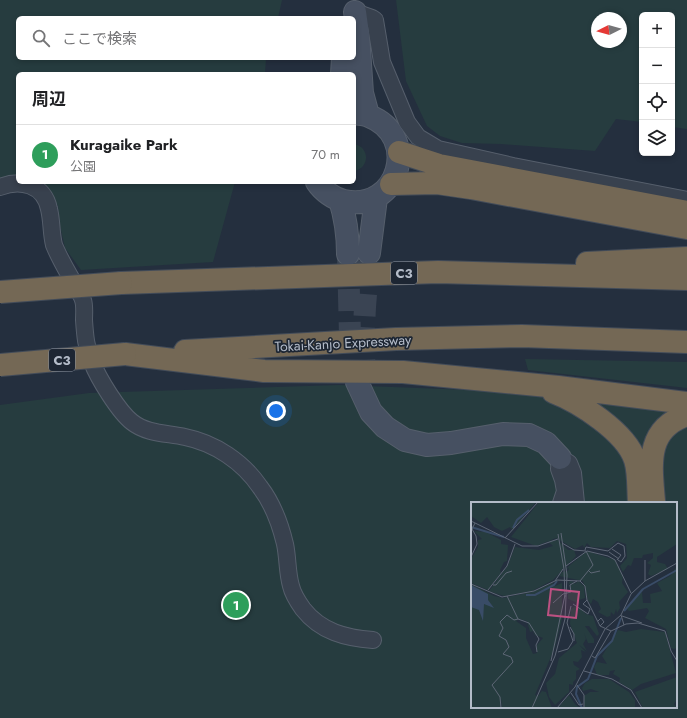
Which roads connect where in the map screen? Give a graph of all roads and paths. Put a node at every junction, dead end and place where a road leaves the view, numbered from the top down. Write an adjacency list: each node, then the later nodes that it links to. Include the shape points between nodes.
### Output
1 (355, 10): 13 (street, via 375,20 382,62 407,122 418,137 438,149)
2 (356, 18): 5 (street, via 362,92)
3 (343, 60): 4 (street)
4 (342, 72)
5 (361, 114): 6 (street, via 379,120 389,129)
6 (399, 152): 11 (street, via 397,174); 14 (highway, via 439,165)
7 (16, 183): 10 (street)
8 (24, 184): 36 (street, via 33,186 44,196 49,208 56,249 83,301 86,342 92,362 117,405 131,422 145,429 186,437 214,446 238,463 260,486 273,507 286,546 291,588 301,606 319,625 333,632)
9 (319, 184): 12 (street, via 328,194)
10 (0, 187)
11 (384, 191): 12 (street, via 364,202); 15 (highway, via 436,184 471,188); 16 (street)
12 (340, 200): 17 (street, via 346,218)
13 (687, 200)
14 (687, 212)
15 (687, 228)
16 (369, 253)
17 (348, 254)
18 (687, 258): 19 (highway)
19 (438, 272): 20 (highway, C3); 21 (highway, C3, bridge, via 121,283)
20 (687, 278)
21 (0, 292)
22 (687, 342): 23 (highway, Tokai-Kanjo Expressway / C3, via 522,336 396,339)
23 (125, 354): 24 (highway, Tokai-Kanjo Expressway / C3, bridge); 25 (highway, via 264,371 403,372)
24 (0, 365)
25 (508, 381): 27 (highway); 34 (highway, via 544,388 563,396 577,403 622,437 636,461)
26 (362, 382): 31 (street, via 371,412 385,427 405,440 427,445 503,434 529,435 546,443)
27 (687, 403)
28 (687, 415): 29 (highway)
29 (662, 432): 30 (highway, via 670,427 680,427); 35 (highway, via 655,442 651,460)
30 (687, 432)
31 (560, 458): 32 (street, via 559,469 565,491); 33 (street, via 569,463 573,473)
32 (561, 502)
33 (576, 502)
34 (639, 502)
35 (654, 502)
36 (373, 640)

